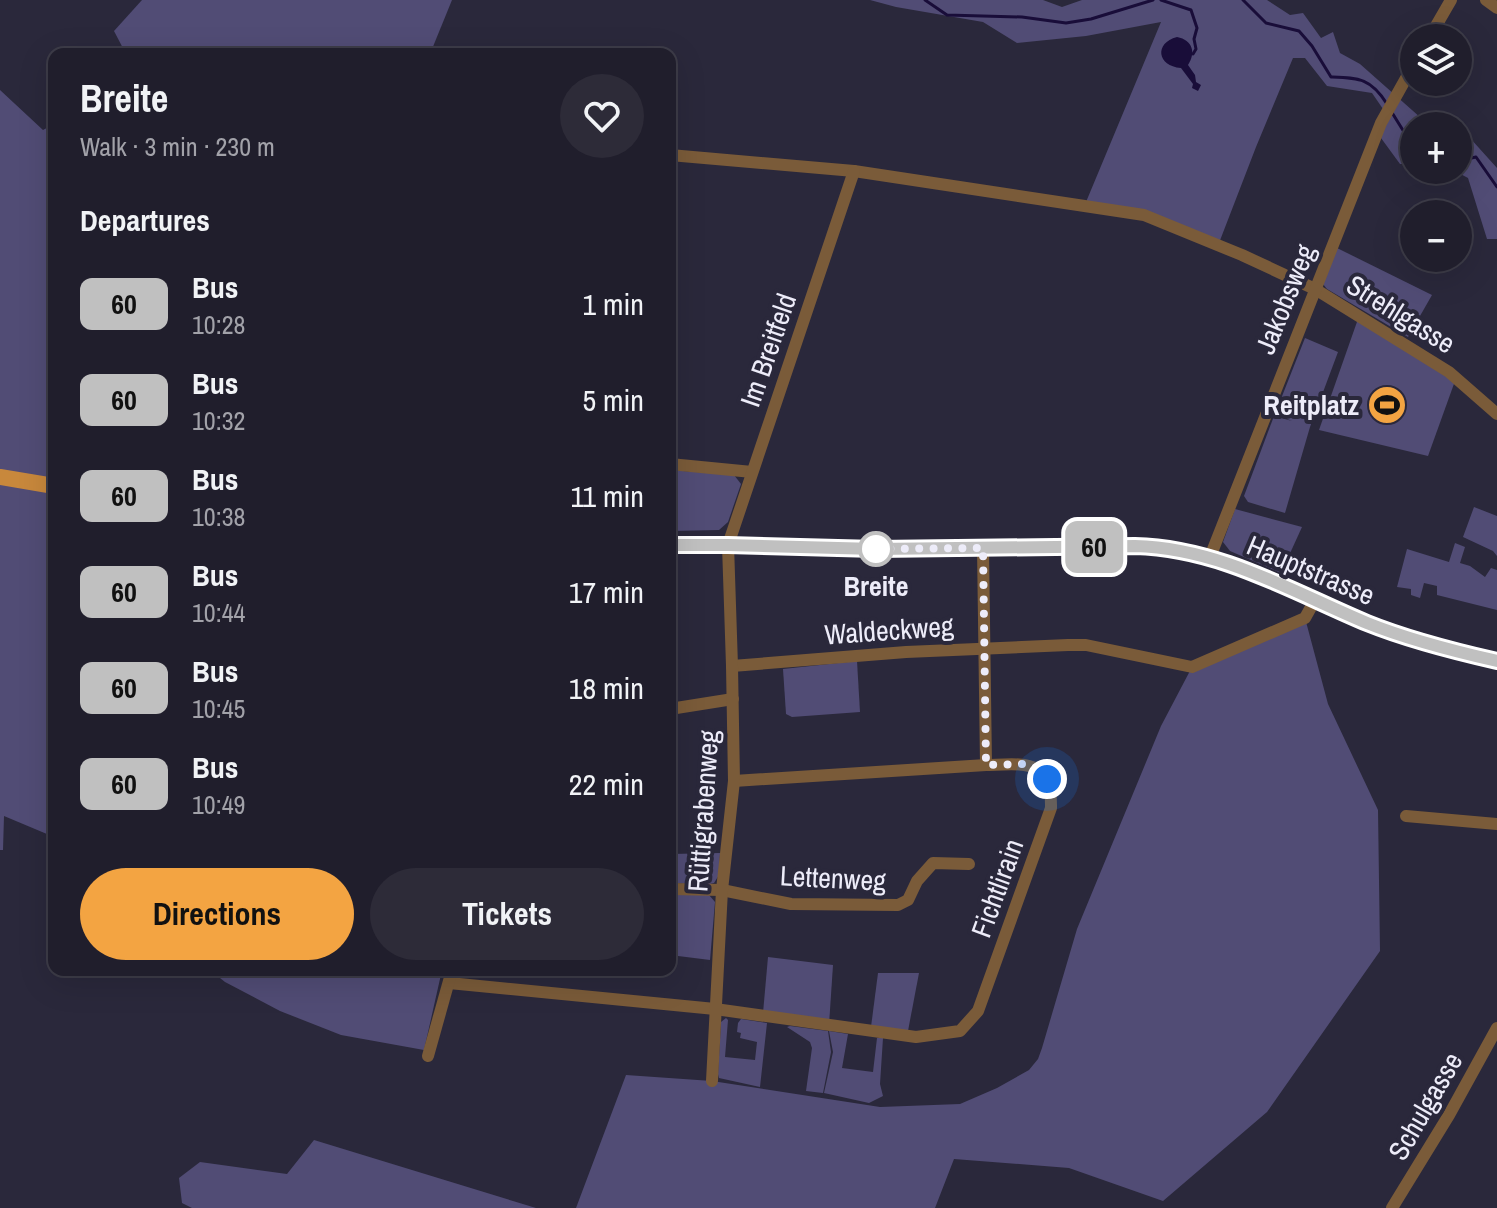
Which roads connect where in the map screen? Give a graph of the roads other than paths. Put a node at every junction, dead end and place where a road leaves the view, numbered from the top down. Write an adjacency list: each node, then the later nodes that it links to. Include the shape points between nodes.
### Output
1 (1451, 0): 4 (street)
2 (1486, 0): 3 (street)
3 (1497, 8)
4 (1437, 24)
5 (1400, 88): 8 (street, Jakobsweg)
6 (676, 156): 7 (street, Strehlgasse)
7 (854, 171): 8 (street, Strehlgasse, via 1144,215); 11 (street, Im Breitfeld)
8 (1315, 289): 9 (street, Strehlgasse, via 1449,372); 17 (street, Jakobsweg)
9 (1497, 414)
10 (676, 465): 11 (street)
11 (752, 472): 15 (street, Im Breitfeld)
12 (0, 477): 13 (main road)
13 (48, 485)
14 (676, 545): 15 (main road, Hauptstrasse)
15 (728, 545): 16 (main road, Hauptstrasse); 21 (street, Rüttigrabenweg)
16 (983, 548): 17 (main road, Hauptstrasse, via 1153,546); 19 (street)
17 (1210, 557): 18 (main road, Hauptstrasse)
18 (1315, 600): 19 (street, Waldeckweg, via 1305,618 1192,667 1086,645); 20 (main road, Hauptstrasse, via 1395,634)
19 (985, 647): 21 (street, Waldeckweg); 24 (street)
20 (1497, 661)
21 (732, 666): 22 (street, Rüttigrabenweg)
22 (733, 699): 23 (street); 25 (street, Rüttigrabenweg)
23 (676, 708)
24 (986, 765): 25 (street, Fichtlirain); 32 (street, Fichtlirain, via 1040,769 1051,792 1051,808 978,1011 960,1031 916,1037)
25 (734, 781): 30 (street, Rüttigrabenweg)
26 (1406, 816): 27 (street)
27 (1497, 824)
28 (969, 864): 30 (street, Lettenweg, via 933,863 908,900 898,905 791,904)
29 (676, 889): 30 (street)
30 (722, 890): 32 (street, Rüttigrabenweg)
31 (450, 977): 32 (street); 34 (street)
32 (715, 1009): 35 (street, Rüttigrabenweg)
33 (1497, 1028): 36 (street, Schulgasse)
34 (428, 1056)
35 (712, 1081)
36 (1392, 1208)

